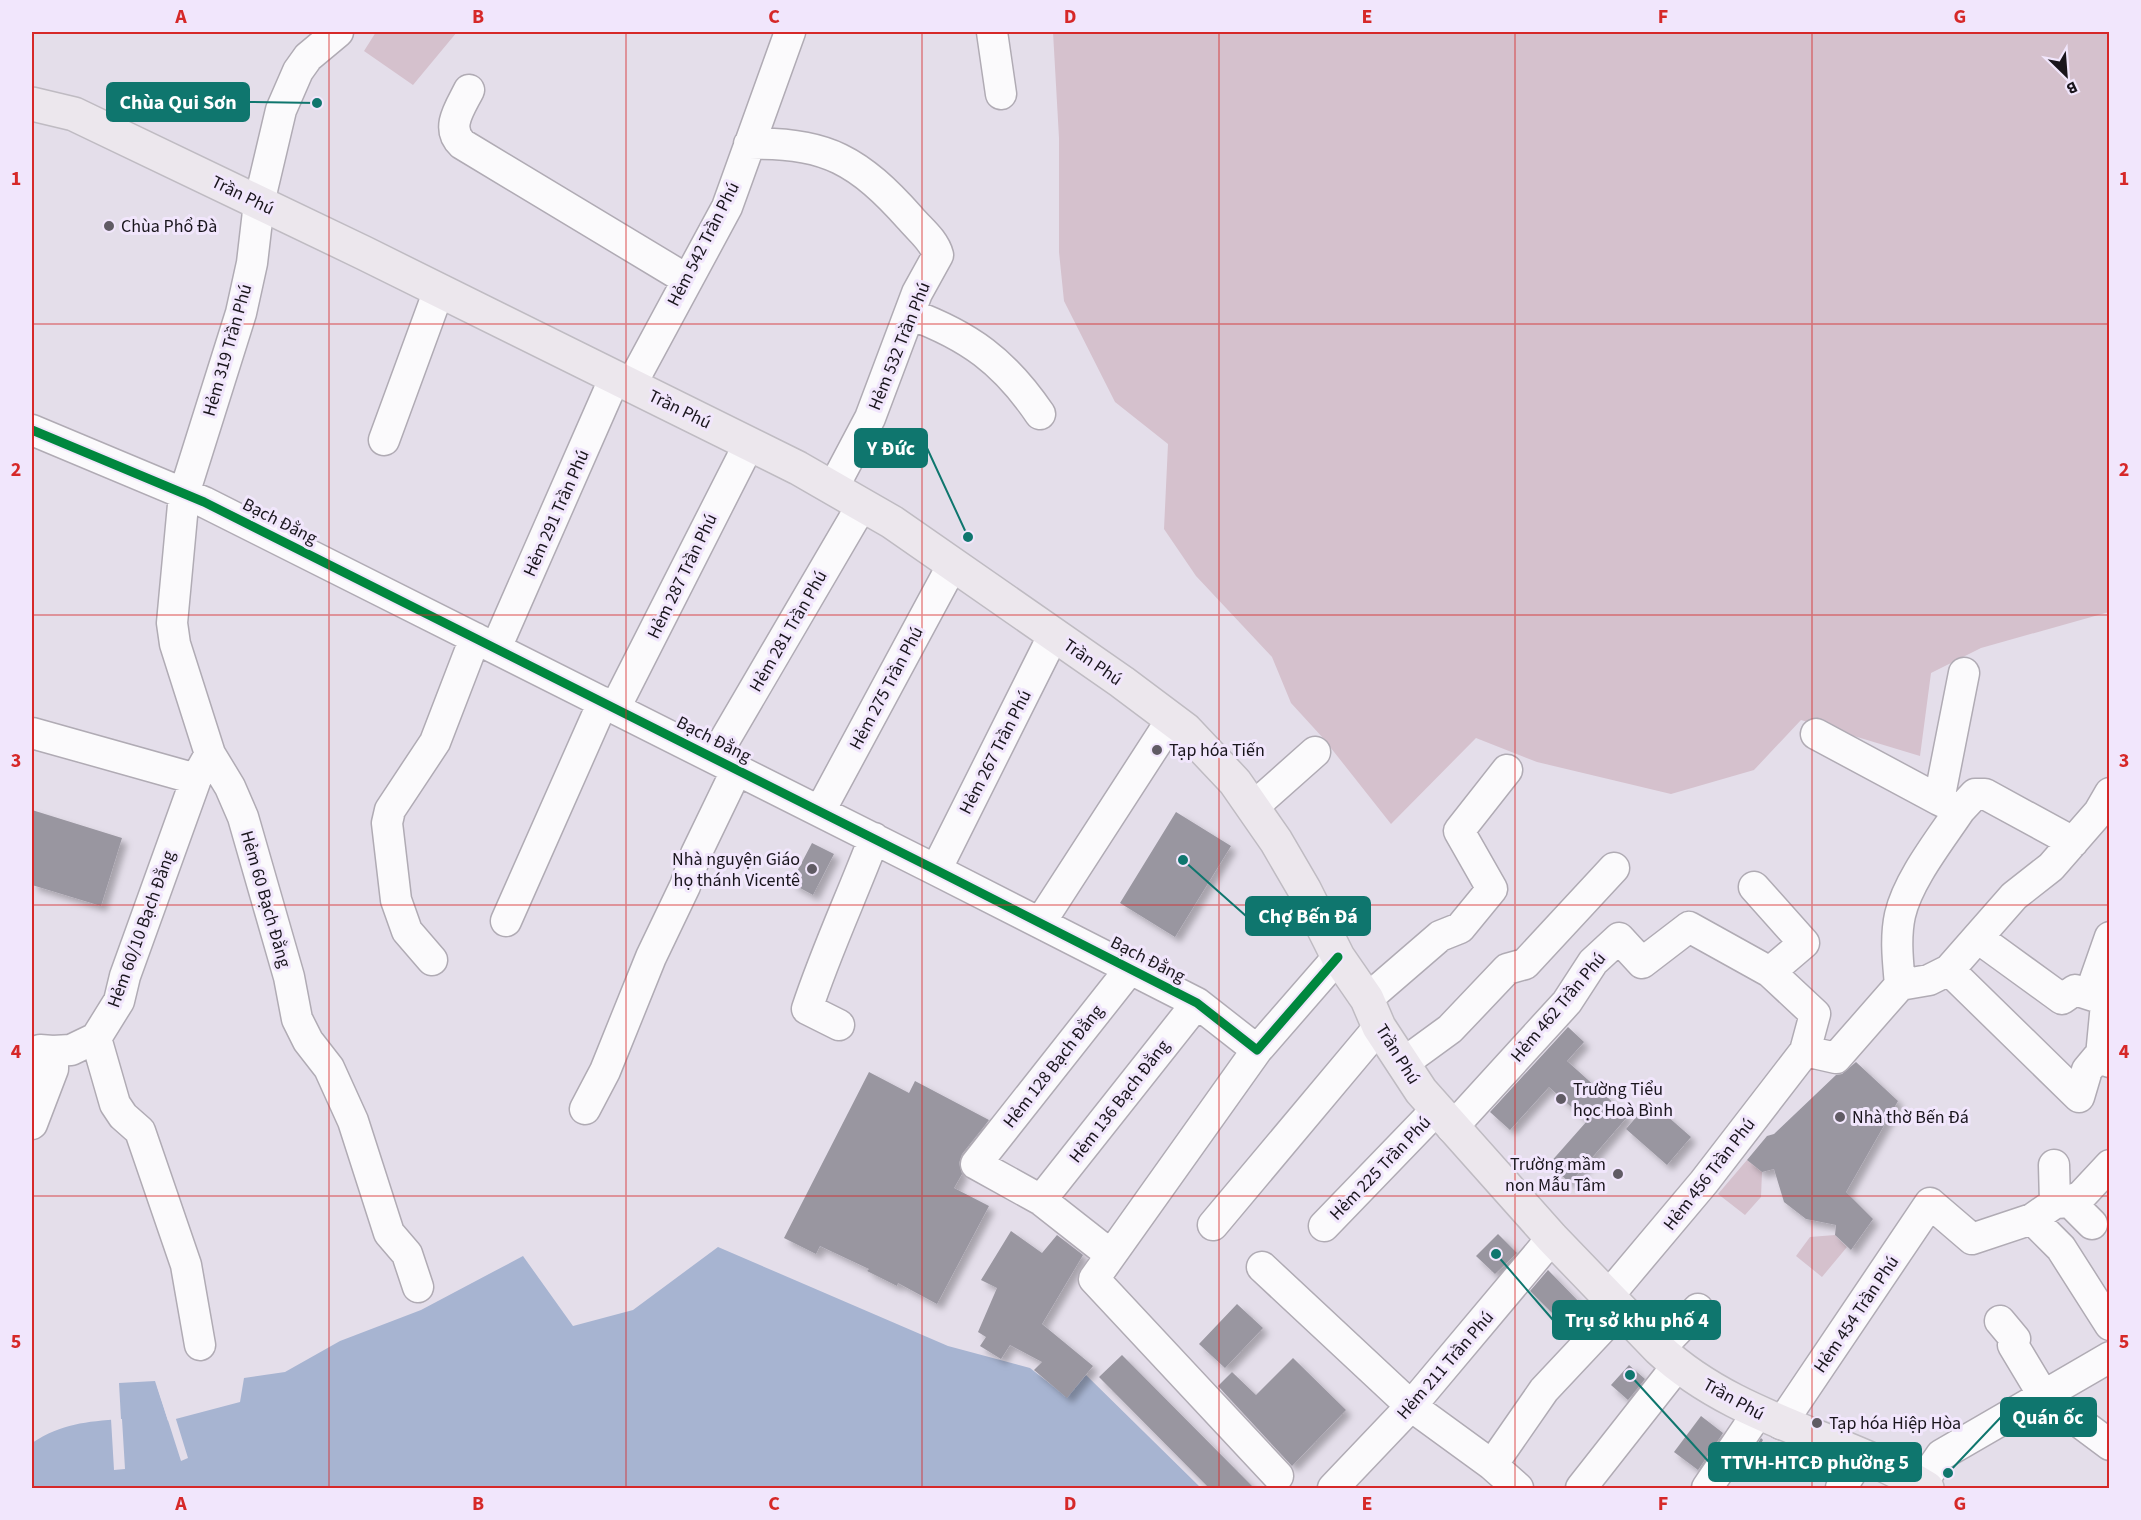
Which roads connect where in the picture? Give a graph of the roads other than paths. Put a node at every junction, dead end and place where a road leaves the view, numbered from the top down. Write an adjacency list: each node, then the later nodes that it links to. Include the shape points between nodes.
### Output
1 (338, 32): 8 (street, Hẻm 319 Trần Phú, via 308,57 288,92)
2 (992, 32): 5 (street)
3 (782, 34): 7 (street, Hẻm 542 Trần Phú)
4 (469, 90): 9 (street, via 454,121 456,138 462,144)
5 (1001, 94)
6 (32, 104): 8 (main road, Trần Phú, via 74,114)
7 (749, 144): 9 (street, Hẻm 542 Trần Phú, via 727,207); 11 (street, Hẻm 532 Trần Phú, via 783,143 843,158 902,209 936,246 938,255)
8 (259, 203): 10 (main road, Trần Phú); 18 (street, Hẻm 319 Trần Phú, via 241,312)
9 (686, 279): 12 (street, Hẻm 542 Trần Phú)
10 (439, 290): 12 (main road, Trần Phú); 15 (street)
11 (910, 314): 13 (street, via 953,331 984,351 1007,370); 17 (street, Hẻm 532 Trần Phú, via 870,418)
12 (623, 381): 16 (main road, Trần Phú); 22 (street, Hẻm 291 Trần Phú)
13 (1040, 414)
14 (32, 430): 18 (street, Bạch Đằng)
15 (384, 440)
16 (750, 444): 17 (main road, Trần Phú); 24 (street, Hẻm 287 Trần Phú)
17 (833, 488): 19 (main road, Trần Phú)
18 (184, 494): 22 (street, Bạch Đằng); 30 (street, Hẻm 60 Bạch Đằng, via 172,623)
19 (862, 505): 20 (main road, Trần Phú); 29 (street, Hẻm 281 Trần Phú)
20 (953, 564): 21 (main road, Trần Phú); 35 (street, Hẻm 275 Trần Phú)
21 (1054, 634): 25 (main road, Trần Phú); 39 (street, Hẻm 267 Trần Phú)
22 (485, 643): 24 (street, Bạch Đằng); 46 (street, Hẻm 291 Trần Phú, via 435,742 390,810 387,823 396,900 406,931)
23 (1964, 673): 32 (street)
24 (609, 705): 29 (street, Bạch Đằng); 41 (street, Hẻm 287 Trần Phú)
25 (1172, 719): 34 (main road, Trần Phú, via 1235,782); 42 (street)
26 (32, 733): 30 (street)
27 (1816, 734): 32 (street)
28 (1315, 752): 34 (street)
29 (725, 764): 35 (street, Bạch Đằng); 61 (street, Hẻm 281 Trần Phú, via 685,886)
30 (203, 766): 55 (street, Hẻm 60/10 Bạch Đằng, via 119,1001); 74 (street, Hẻm 60 Bạch Đằng, via 230,787 243,817 289,976 297,1019 329,1068 344,1100 389,1233 407,1254)
31 (1508, 770): 53 (street, via 1459,831 1492,889 1460,928 1440,936)
32 (1949, 805): 37 (street, via 1985,794); 50 (street, via 1903,905 1898,929)
33 (2106, 807): 37 (street)
34 (1252, 808): 45 (main road, Trần Phú, via 1304,889)
35 (820, 811): 36 (street, Bạch Đằng)
36 (874, 838): 39 (street, Bạch Đằng); 54 (street, via 821,965 807,1009)
37 (2073, 842): 44 (street, via 2051,867 2014,896)
38 (1614, 868): 60 (street, via 1525,964 1507,969 1450,1029)
39 (936, 870): 42 (street, Bạch Đằng)
40 (1754, 887): 49 (street, via 1804,943)
41 (506, 921)
42 (1040, 923): 47 (street, Bạch Đằng)
43 (2109, 937): 51 (street)
44 (1978, 938): 48 (street); 51 (street, via 2062,999 2075,990)
45 (1338, 957): 53 (main road, Trần Phú); 56 (street)
46 (432, 960)
47 (1130, 969): 52 (street, Bạch Đằng); 66 (street, Hẻm 128 Bạch Đằng, via 976,1164)
48 (1949, 970): 50 (street, via 1929,980); 59 (street, via 2079,1097 2087,1070 2097,1058)
49 (1770, 972): 57 (street, Hẻm 462 Trần Phú, via 1815,1014); 62 (street, Hẻm 462 Trần Phú, via 1689,927 1642,963 1620,938 1593,962 1567,1002)
50 (1900, 985): 57 (street, via 1836,1058)
51 (2102, 1001): 59 (street)
52 (1197, 1003): 56 (street, Bạch Đằng); 66 (street, Hẻm 136 Bạch Đằng)
53 (1373, 1013): 60 (main road, Trần Phú); 69 (street)
54 (839, 1024)
55 (96, 1038): 58 (street, via 71,1050); 79 (street, via 116,1104 140,1131 186,1265)
56 (1257, 1050): 72 (street)
57 (1805, 1051): 75 (street, Hẻm 456 Trần Phú)
58 (39, 1054): 63 (street, via 53,1069)
59 (2105, 1060)
60 (1402, 1064): 62 (main road, Trần Phú)
61 (585, 1109)
62 (1444, 1119): 70 (street, Hẻm 225 Trần Phú); 71 (main road, Trần Phú)
63 (32, 1124)
64 (2054, 1165): 67 (street)
65 (2109, 1165): 67 (street, via 2082,1195)
66 (1041, 1200): 72 (street)
67 (2052, 1208): 68 (street); 78 (street, via 2061,1248); 84 (street, Hẻm 454 Trần Phú, via 1972,1239 1930,1203)
68 (2092, 1224)
69 (1212, 1225)
70 (1324, 1226)
71 (1552, 1238): 75 (main road, Trần Phú); 83 (street, Hẻm 211 Trần Phú)
72 (1111, 1255): 88 (street, via 1094,1279)
73 (1262, 1267): 83 (street)
74 (418, 1287)
75 (1615, 1301): 81 (main road, Trần Phú); 87 (street, Hẻm 456 Trần Phú, via 1544,1390)
76 (1698, 1309): 81 (street)
77 (2000, 1321): 82 (street, via 2015,1339 2013,1345)
78 (2109, 1325)
79 (200, 1345)
80 (2109, 1357): 82 (street)
81 (1668, 1358): 84 (main road, Trần Phú); 92 (street)
82 (2043, 1395): 85 (street); 89 (street, via 1941,1455)
83 (1411, 1406): 87 (street); 90 (street, Hẻm 211 Trần Phú)
84 (1769, 1419): 86 (main road, Trần Phú); 93 (street, Hẻm 454 Trần Phú)
85 (2109, 1445)
86 (1861, 1456): 89 (main road, Trần Phú); 94 (street)
87 (1492, 1465): 91 (street)
88 (1278, 1476)
89 (1924, 1486)
90 (1334, 1488)
91 (1518, 1488)
92 (1581, 1488)
93 (1707, 1488)
94 (1841, 1488)

